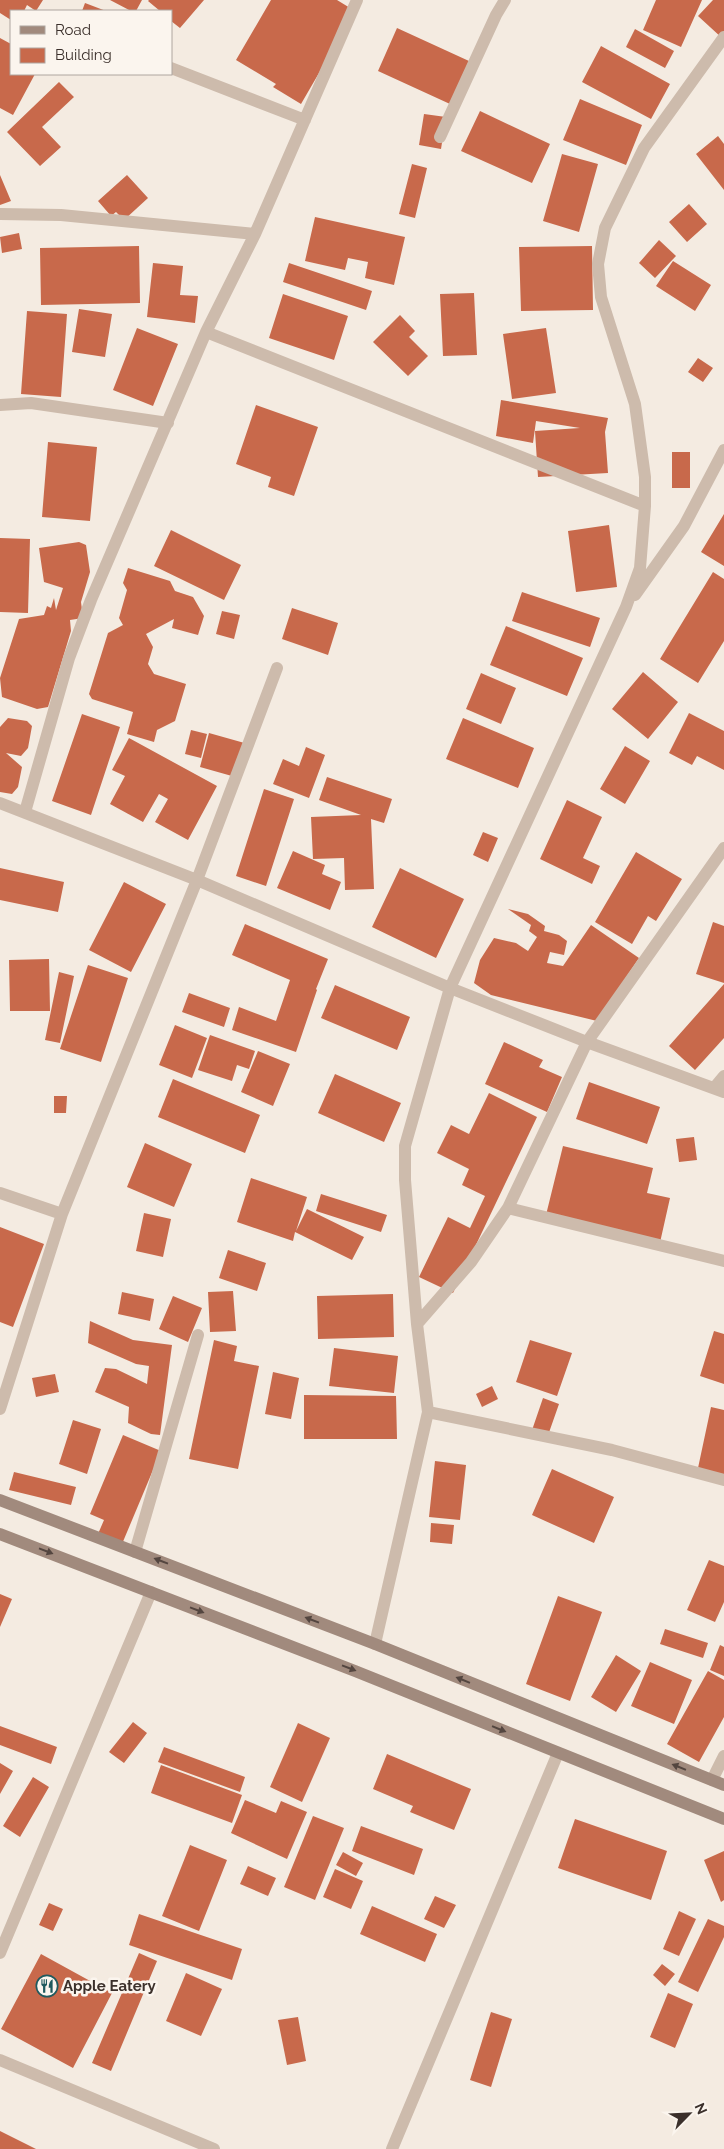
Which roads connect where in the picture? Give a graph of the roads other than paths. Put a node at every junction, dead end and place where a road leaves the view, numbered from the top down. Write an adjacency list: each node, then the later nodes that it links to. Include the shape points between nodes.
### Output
1 (357, 0): 5 (street)
2 (506, 0): 6 (street)
3 (724, 37): 13 (street, via 644,148 605,228 598,264 601,297 635,404 645,477)
4 (172, 68): 5 (street)
5 (305, 120): 8 (street)
6 (440, 137)
7 (0, 214): 8 (street, via 61,216)
8 (255, 234): 9 (street)
9 (206, 332): 11 (street); 13 (street)
10 (0, 404): 11 (street, via 31,403)
11 (168, 423): 17 (street, via 69,658)
12 (724, 450): 14 (street, via 684,526)
13 (645, 506): 14 (street, via 640,568)
14 (626, 606): 20 (street)
15 (277, 668): 19 (street)
16 (0, 803): 17 (street)
17 (25, 812): 19 (street)
18 (724, 848): 21 (street)
19 (197, 880): 20 (street); 26 (street)
20 (450, 988): 21 (street); 28 (street, via 405,1146)
21 (586, 1042): 23 (street); 25 (street)
22 (724, 1076): 23 (street)
23 (719, 1090)
24 (0, 1193): 26 (street)
25 (508, 1208): 27 (street); 28 (street, via 471,1262)
26 (62, 1214): 30 (street)
27 (724, 1262)
28 (418, 1324): 31 (street)
29 (198, 1335): 35 (street)
30 (0, 1409)
31 (428, 1412): 32 (street, via 612,1450); 37 (street)
32 (724, 1480)
33 (0, 1500): 35 (main road)
34 (0, 1534): 36 (main road, one-way to 36)
35 (135, 1552): 37 (main road, one-way to 35)
36 (151, 1592): 38 (main road, one-way to 38); 42 (street)
37 (375, 1644): 40 (main road, one-way to 37)
38 (558, 1752): 41 (main road); 45 (street)
39 (724, 1756): 40 (street)
40 (718, 1783)
41 (724, 1819)
42 (0, 1953)
43 (0, 2060): 44 (street)
44 (214, 2149)
45 (392, 2149)

